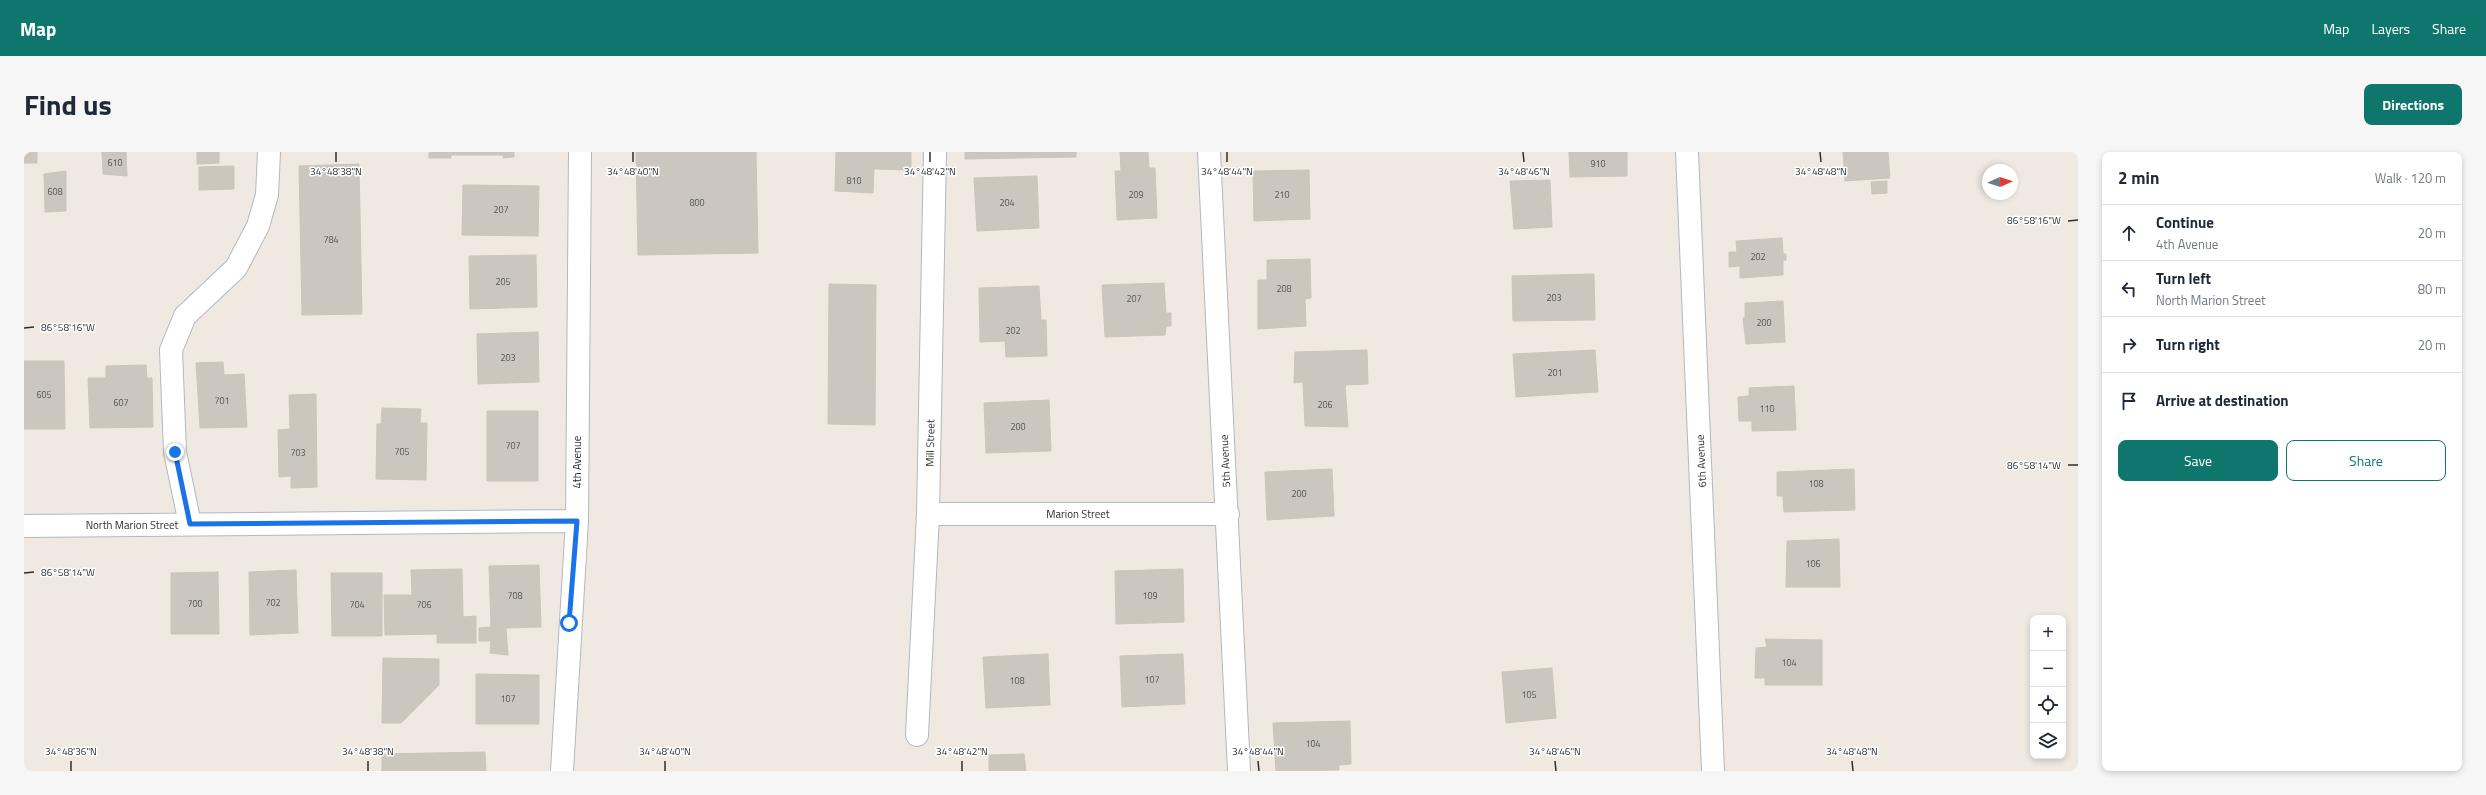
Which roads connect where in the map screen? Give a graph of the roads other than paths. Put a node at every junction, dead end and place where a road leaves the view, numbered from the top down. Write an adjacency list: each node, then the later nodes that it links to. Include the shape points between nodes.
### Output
1 (269, 152): 9 (street, via 267,195 258,226 236,268 185,316 171,350 175,452)
2 (580, 152): 8 (street, 4th Avenue)
3 (935, 152): 6 (street, Mill Street)
4 (1209, 152): 7 (street, 5th Avenue)
5 (1687, 152): 14 (street, 6th Avenue)
6 (928, 514): 7 (street, Marion Street); 11 (street, Mill Street)
7 (1228, 514): 13 (street, 5th Avenue)
8 (577, 521): 9 (street, North Marion Street); 12 (street, 4th Avenue)
9 (190, 524): 10 (street, North Marion Street)
10 (24, 526)
11 (916, 734)
12 (562, 771)
13 (1239, 771)
14 (1713, 771)

